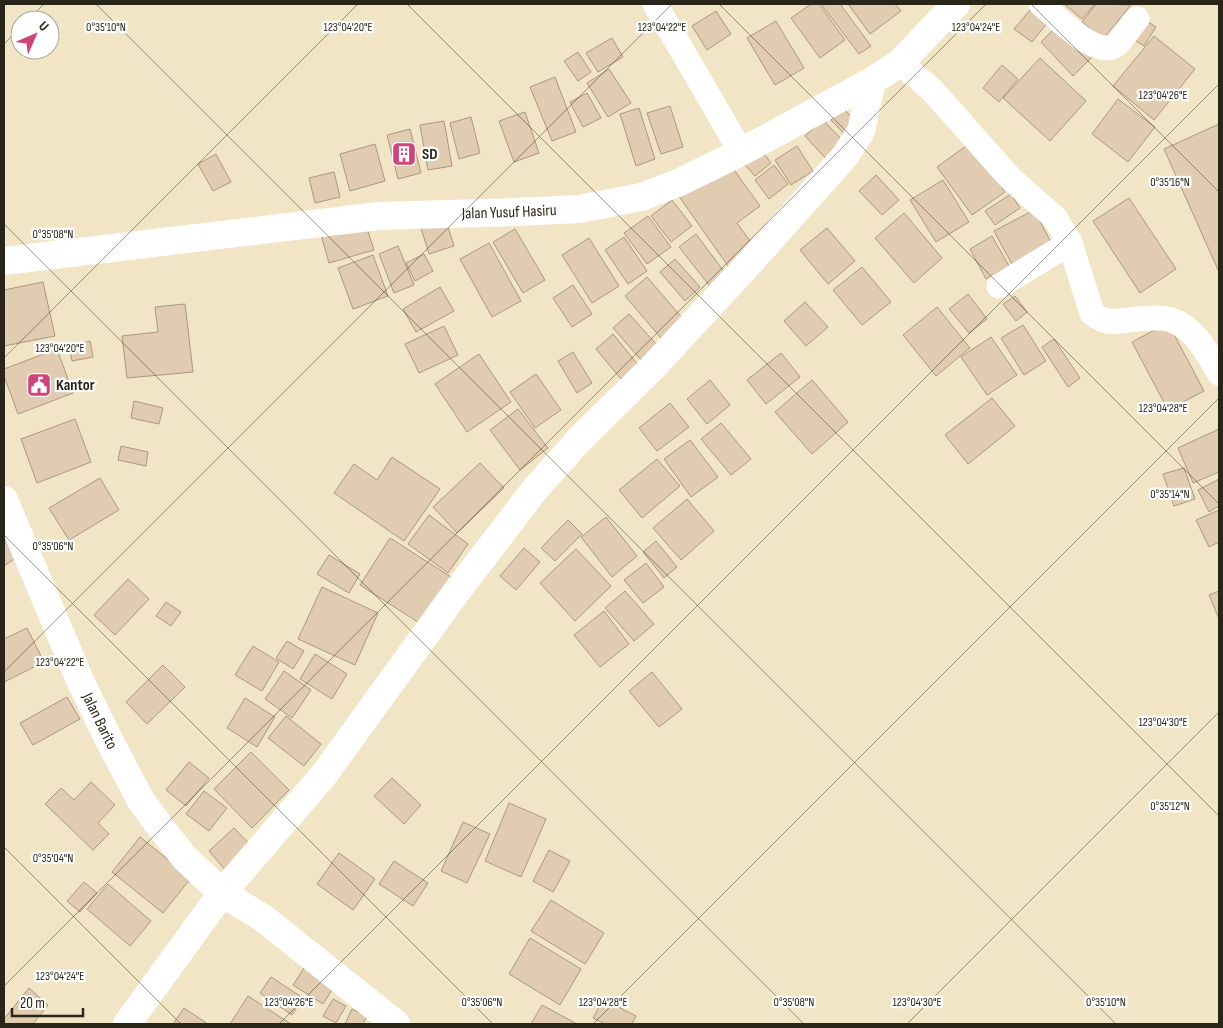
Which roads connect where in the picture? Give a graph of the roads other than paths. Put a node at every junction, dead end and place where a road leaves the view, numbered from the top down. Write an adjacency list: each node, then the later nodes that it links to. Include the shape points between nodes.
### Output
1 (655, 4): 7 (street)
2 (956, 4): 5 (street, Jalan Yusuf Hasiru)
3 (1041, 4): 4 (street, via 1082,39 1106,48 1115,45)
4 (1137, 19)
5 (900, 64): 6 (street, Jalan Yusuf Hasiru); 8 (street, via 932,90 1010,178 1055,218)
6 (872, 81): 7 (street, Jalan Yusuf Hasiru); 13 (street, via 861,131 845,156 653,367 536,488 323,776)
7 (741, 152): 9 (street, Jalan Yusuf Hasiru, via 641,197 579,209 379,216)
8 (1070, 243): 10 (street); 11 (street, via 1092,313 1108,323 1169,319 1183,325 1210,356)
9 (4, 261)
10 (999, 286)
11 (1219, 373)
12 (4, 500): 13 (street, Jalan Barito, via 79,678 140,799 184,857)
13 (222, 893): 14 (street); 15 (street, Jalan Barito, via 263,918)
14 (126, 1024)
15 (396, 1024)

